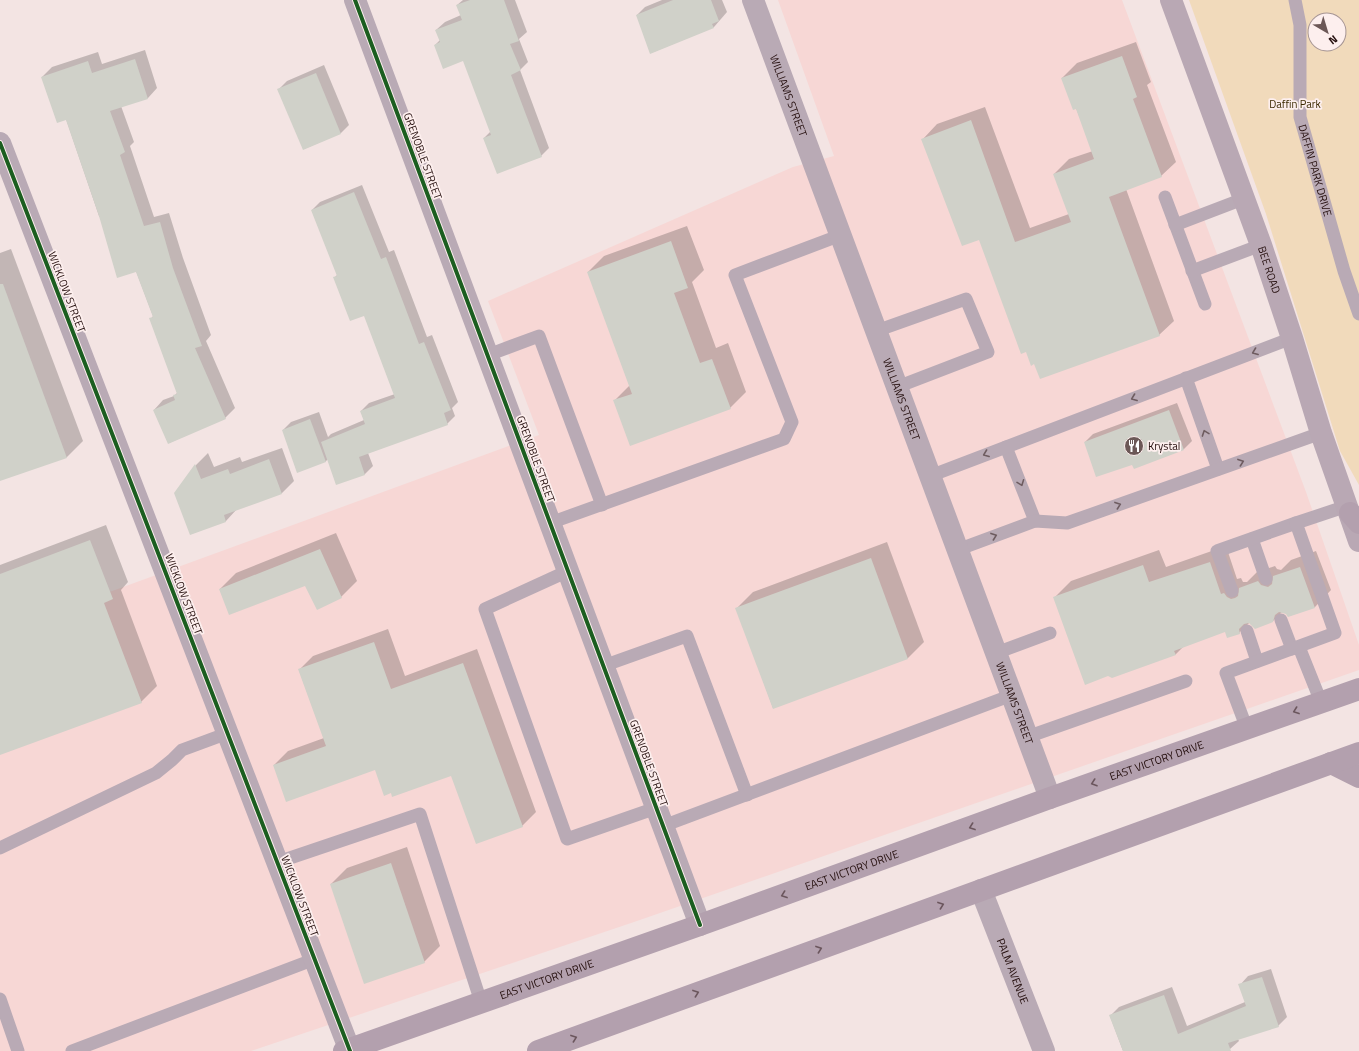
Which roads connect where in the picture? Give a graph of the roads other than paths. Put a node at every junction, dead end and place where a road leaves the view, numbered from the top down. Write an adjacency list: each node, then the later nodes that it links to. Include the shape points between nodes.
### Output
1 (355, 0): 16 (street, GRENOBLE STREET)
2 (754, 0): 9 (street, WILLIAMS STREET)
3 (1171, 0): 7 (main road, BEE ROAD)
4 (1295, 0): 13 (lane, DAFFIN PARK DRIVE, via 1300,25 1300,117 1344,271)
5 (0, 143): 46 (street, WICKLOW STREET)
6 (1165, 197): 8 (lane)
7 (1243, 199): 8 (lane); 10 (main road, BEE ROAD)
8 (1176, 225): 11 (lane)
9 (841, 235): 14 (street, WILLIAMS STREET); 23 (lane, via 735,275 792,422 784,439)
10 (1261, 245): 11 (lane); 15 (main road, BEE ROAD)
11 (1192, 271): 12 (lane)
12 (1205, 304)
13 (1359, 314)
14 (876, 331): 18 (street, WILLIAMS STREET); 18 (lane, via 966,299 988,352)
15 (1292, 338): 17 (lane, one-way to 17); 19 (main road, BEE ROAD)
16 (488, 355): 23 (lane, via 539,336); 26 (street, GRENOBLE STREET)
17 (1186, 378): 20 (lane, one-way to 20); 21 (lane, one-way to 17)
18 (897, 387): 22 (street, WILLIAMS STREET)
19 (1321, 433): 21 (lane, one-way to 19); 24 (main road, BEE ROAD)
20 (1006, 447): 22 (lane, one-way to 22); 25 (lane, one-way to 25)
21 (1218, 470): 25 (lane, one-way to 21, via 1067,523)
22 (930, 476): 30 (street, WILLIAMS STREET)
23 (602, 505): 26 (lane)
24 (1352, 514): 27 (lane); 29 (main road, BEE ROAD)
25 (1036, 521): 30 (lane, one-way to 25)
26 (550, 523): 31 (street, GRENOBLE STREET)
27 (1296, 523): 28 (lane); 37 (lane, via 1336,633)
28 (1252, 539): 32 (lane); 33 (lane, via 1217,551)
29 (1359, 541)
30 (957, 550): 38 (street, WILLIAMS STREET)
31 (568, 571): 40 (street, GRENOBLE STREET); 53 (lane, via 485,609 567,839)
32 (1266, 579)
33 (1232, 591)
34 (1281, 620): 37 (lane)
35 (1247, 631): 39 (lane)
36 (1050, 633): 38 (lane)
37 (1296, 648): 39 (lane); 44 (lane)
38 (996, 652): 43 (street, WILLIAMS STREET)
39 (1257, 662): 45 (lane, via 1226,673)
40 (603, 666): 51 (lane, via 688,636); 53 (street, GRENOBLE STREET)
41 (1186, 681): 47 (lane)
42 (1359, 689): 44 (main road, EAST VICTORY DRIVE)
43 (1012, 695): 47 (street, WILLIAMS STREET); 51 (lane)
44 (1321, 702): 45 (main road, EAST VICTORY DRIVE, one-way to 45)
45 (1247, 729): 52 (main road, EAST VICTORY DRIVE, one-way to 52)
46 (228, 733): 54 (lane, via 182,750 156,773); 55 (street, WICKLOW STREET)
47 (1027, 737): 52 (street, WILLIAMS STREET)
48 (1359, 753): 49 (main road)
49 (1331, 763): 50 (main road); 56 (main road)
50 (1359, 777)
51 (747, 795): 53 (lane)
52 (1050, 798): 57 (main road, EAST VICTORY DRIVE, one-way to 57)
53 (660, 817): 57 (street, GRENOBLE STREET)
54 (0, 848)
55 (278, 862): 58 (street, WICKLOW STREET); 60 (lane, via 420,814)
56 (981, 890): 62 (main road, one-way to 56); 65 (street, PALM AVENUE)
57 (700, 925): 60 (main road, EAST VICTORY DRIVE)
58 (315, 959): 61 (street, WICKLOW STREET); 64 (lane)
59 (0, 999): 63 (lane)
60 (481, 1002): 61 (main road, EAST VICTORY DRIVE)
61 (348, 1050)
62 (541, 1050)
63 (18, 1051)
64 (72, 1051)
65 (1044, 1051)

